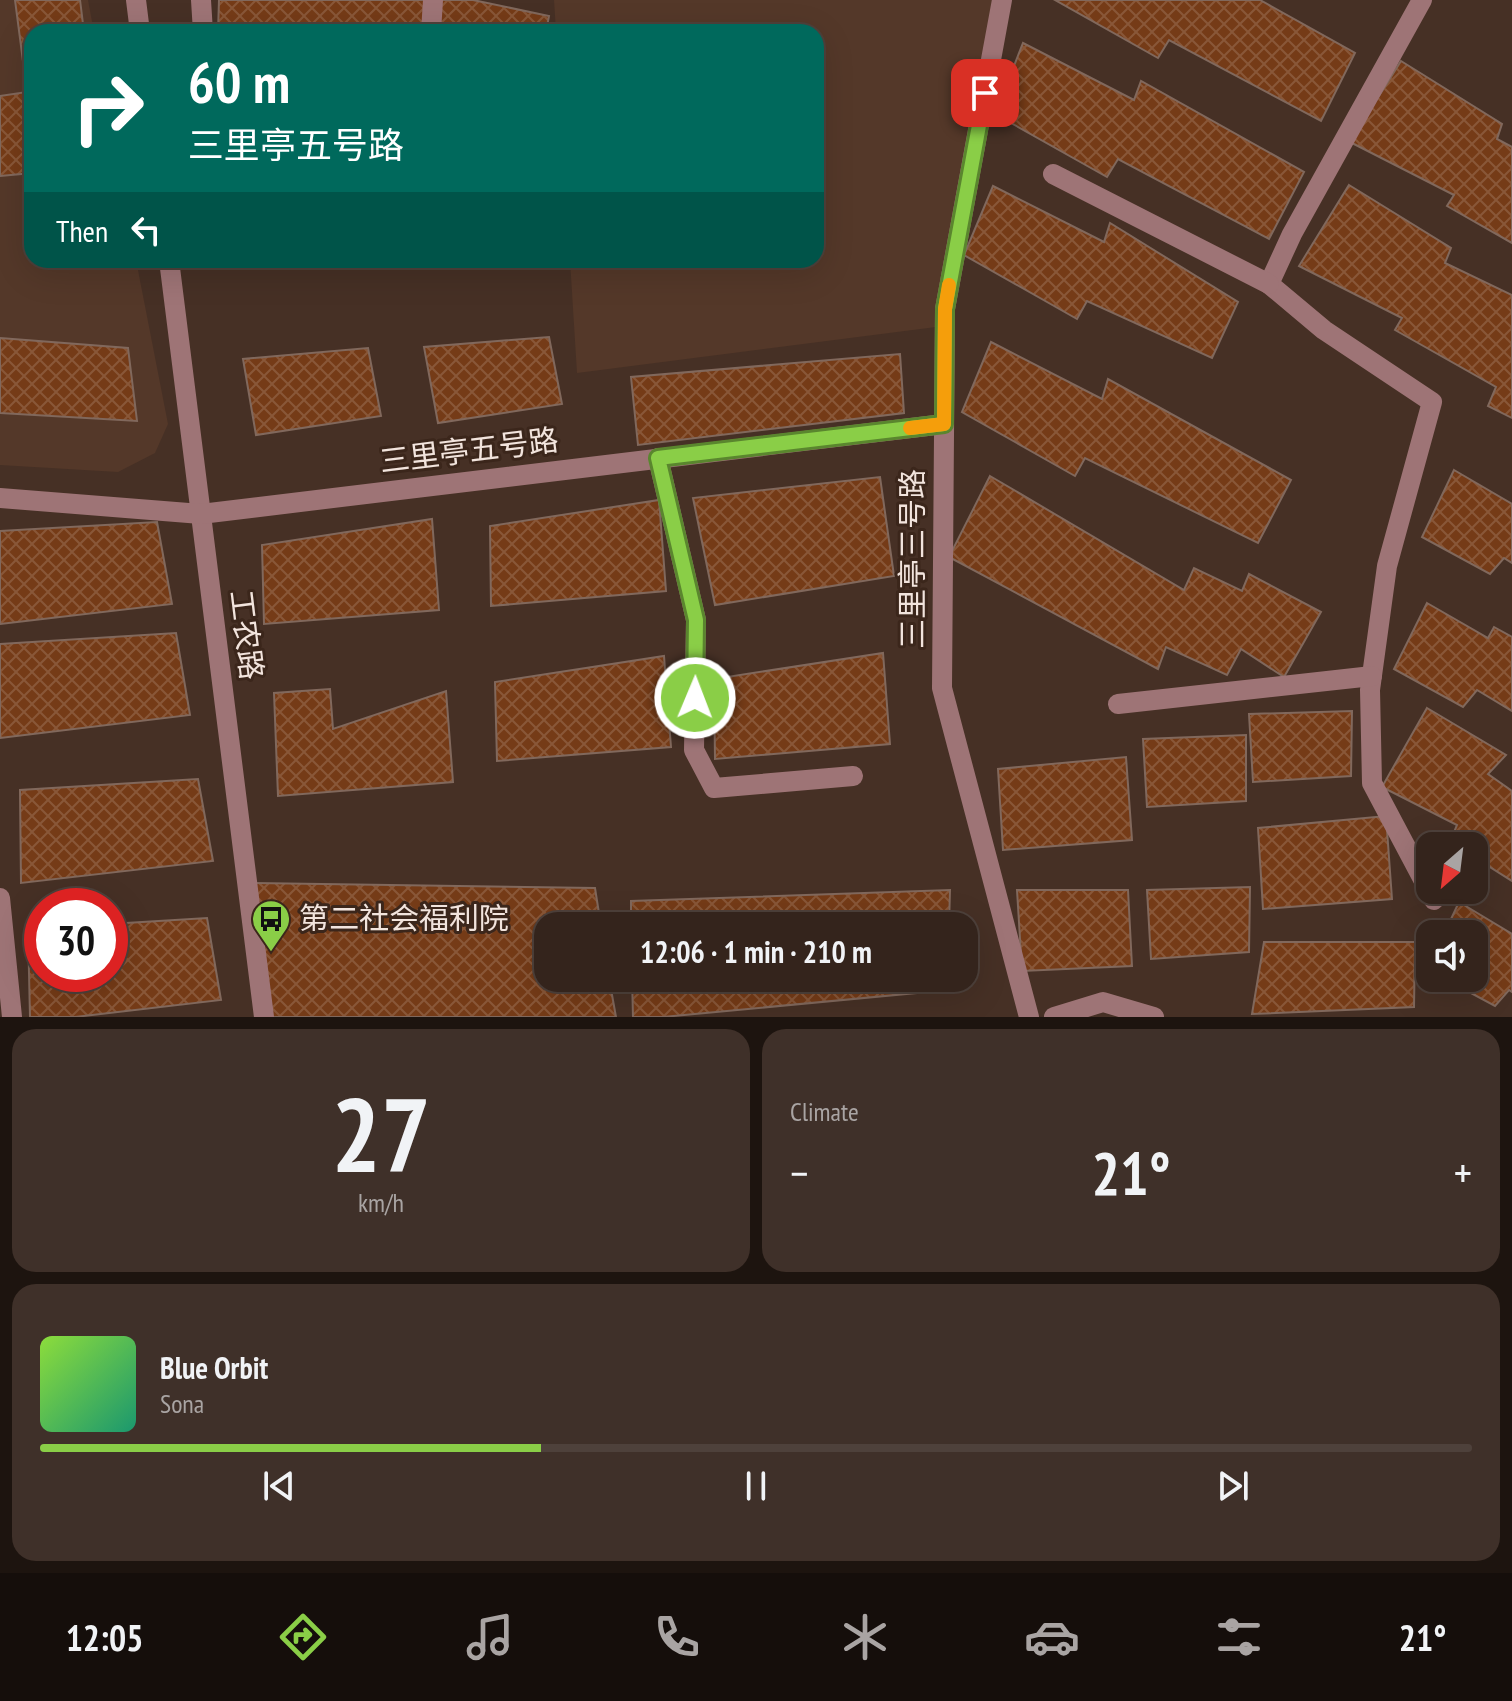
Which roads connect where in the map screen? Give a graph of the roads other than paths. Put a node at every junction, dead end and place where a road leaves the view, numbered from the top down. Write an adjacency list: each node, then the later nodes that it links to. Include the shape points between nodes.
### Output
1 (136, 0): 6 (street)
2 (201, 0): 7 (street)
3 (433, 0): 8 (street)
4 (1002, 0): 12 (street, 三里亭三号路, via 945,309)
5 (1422, 0): 11 (street)
6 (139, 24)
7 (202, 24)
8 (432, 24)
9 (1053, 174): 11 (street)
10 (170, 268): 15 (street, 工农路)
11 (1269, 284): 16 (street, via 1324,330 1432,402 1387,566)
12 (944, 424): 13 (street, 三里亭五号路); 23 (street, 三里亭三号路, via 942,688)
13 (658, 458): 15 (street, 三里亭五号路); 18 (street, via 696,620 694,750 714,788)
14 (0, 498): 15 (street, 三里亭五号路)
15 (201, 514): 22 (street, 工农路)
16 (1372, 676): 17 (street); 19 (street, via 1372,783)
17 (1118, 704)
18 (853, 776)
19 (1416, 866)
20 (0, 898): 21 (street)
21 (12, 1017)
22 (264, 1017)
23 (1029, 1017)
24 (1054, 1017): 25 (street, via 1103,1002)
25 (1154, 1017)

